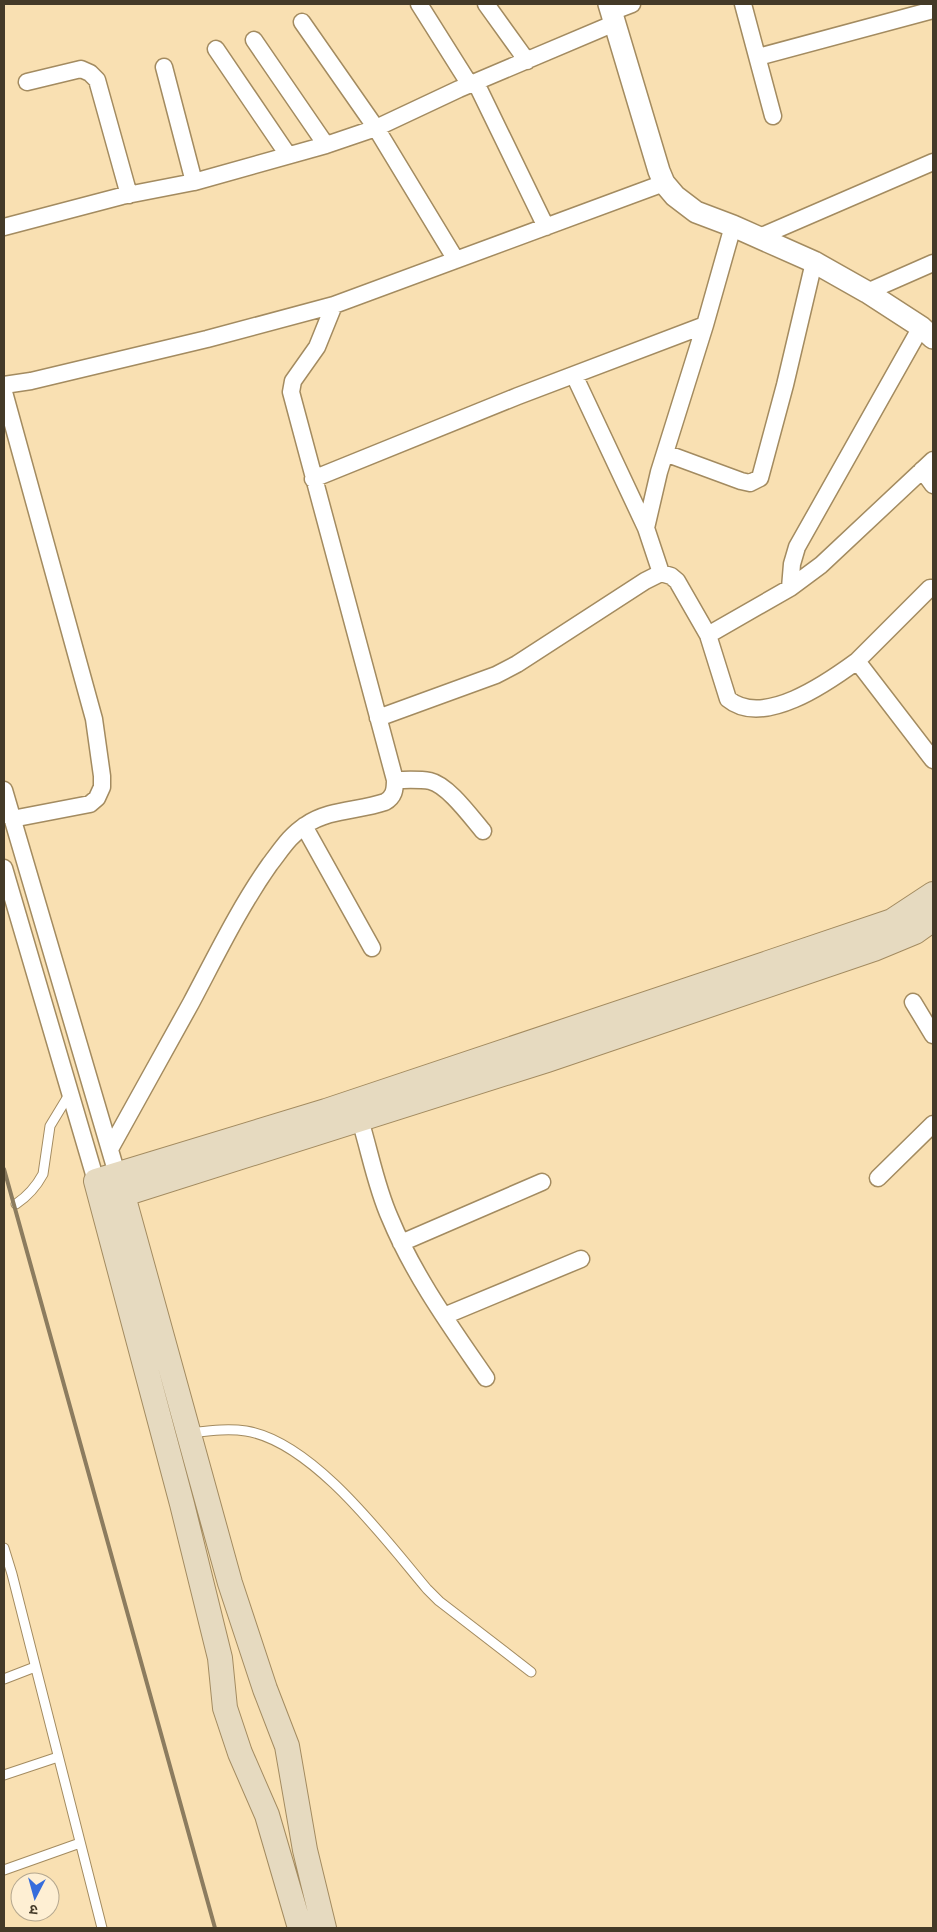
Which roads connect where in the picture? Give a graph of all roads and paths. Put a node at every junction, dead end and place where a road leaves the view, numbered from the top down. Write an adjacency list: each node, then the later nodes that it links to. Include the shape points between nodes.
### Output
1 (419, 4): 14 (street)
2 (486, 4): 11 (street)
3 (632, 4): 6 (street)
4 (742, 4): 10 (street)
5 (933, 10): 10 (street)
6 (612, 13): 11 (street); 21 (street)
7 (302, 22): 16 (street)
8 (254, 40): 17 (street)
9 (216, 49): 18 (street)
10 (758, 57): 15 (street)
11 (527, 62): 14 (street)
12 (164, 67): 20 (street)
13 (27, 82): 22 (street, via 81,69 94,76)
14 (473, 84): 16 (street); 23 (street)
15 (774, 116)
16 (376, 128): 17 (street); 27 (street)
17 (326, 145): 18 (street)
18 (288, 155): 20 (street)
19 (933, 162): 26 (street)
20 (194, 182): 22 (street)
21 (664, 183): 23 (street); 24 (street, via 696,212)
22 (129, 195): 25 (street)
23 (546, 226): 27 (street)
24 (732, 226): 26 (street); 32 (street)
25 (4, 227)
26 (758, 238): 28 (street)
27 (456, 260): 31 (street)
28 (814, 262): 30 (street); 37 (street, via 760,478 750,483 740,481)
29 (933, 263): 30 (street)
30 (867, 292): 33 (street)
31 (334, 305): 35 (street, via 198,342); 39 (street, via 317,347 293,381 291,392)
32 (705, 325): 34 (street); 37 (street)
33 (927, 333): 43 (street, via 797,547)
34 (574, 375): 39 (street); 41 (street)
35 (4, 385)
36 (4, 392): 51 (street, via 94,719 102,776 102,787 90,804)
37 (665, 453): 41 (street)
38 (928, 465): 40 (street); 43 (street, via 821,565)
39 (313, 479): 47 (street)
40 (933, 485)
41 (646, 528): 42 (street)
42 (661, 573): 45 (street, via 677,581); 47 (street, via 496,675)
43 (790, 588): 45 (street)
44 (933, 588): 46 (street)
45 (708, 635): 46 (street, via 728,699 748,709 776,706 824,684)
46 (857, 661): 48 (street)
47 (378, 718): 49 (street)
48 (933, 760)
49 (395, 780): 52 (street, via 391,799 326,815); 53 (street, via 422,780 438,784)
50 (4, 790): 51 (street)
51 (12, 819): 63 (street)
52 (304, 826): 57 (street); 63 (street, via 284,846 254,887)
53 (483, 831)
54 (4, 868): 60 (street)
55 (933, 894): 66 (main road, via 892,920 326,1111)
56 (933, 919): 61 (main road, via 914,932 874,949)
57 (372, 948)
58 (912, 1002): 59 (street)
59 (933, 1035)
60 (70, 1093): 66 (street); 67 (lane, via 50,1126 42,1174 31,1192)
61 (360, 1120): 66 (main road); 68 (street, via 384,1203)
62 (933, 1124): 64 (street)
63 (110, 1149): 66 (street)
64 (878, 1178)
65 (542, 1182): 68 (street)
66 (110, 1188): 72 (main road); 79 (main road, via 220,1658)
67 (16, 1204)
68 (401, 1243): 70 (street)
69 (581, 1259): 70 (street)
70 (444, 1316): 71 (street)
71 (486, 1378)
72 (188, 1433): 76 (lane, via 247,1431 284,1444 348,1496 427,1589); 77 (main road, via 230,1583)
73 (4, 1548): 74 (lane)
74 (8, 1575): 75 (lane)
75 (36, 1667): 78 (lane); 80 (lane)
76 (531, 1672)
77 (261, 1678): 79 (main road); 82 (main road, via 288,1746)
78 (4, 1679)
79 (222, 1682): 83 (main road, via 225,1708)
80 (58, 1757): 81 (lane); 84 (lane)
81 (4, 1775)
82 (293, 1780): 83 (main road); 88 (main road, via 305,1850)
83 (256, 1788): 87 (main road)
84 (80, 1843): 85 (lane); 86 (lane)
85 (4, 1870)
86 (102, 1928)
87 (300, 1928)
88 (324, 1928)

